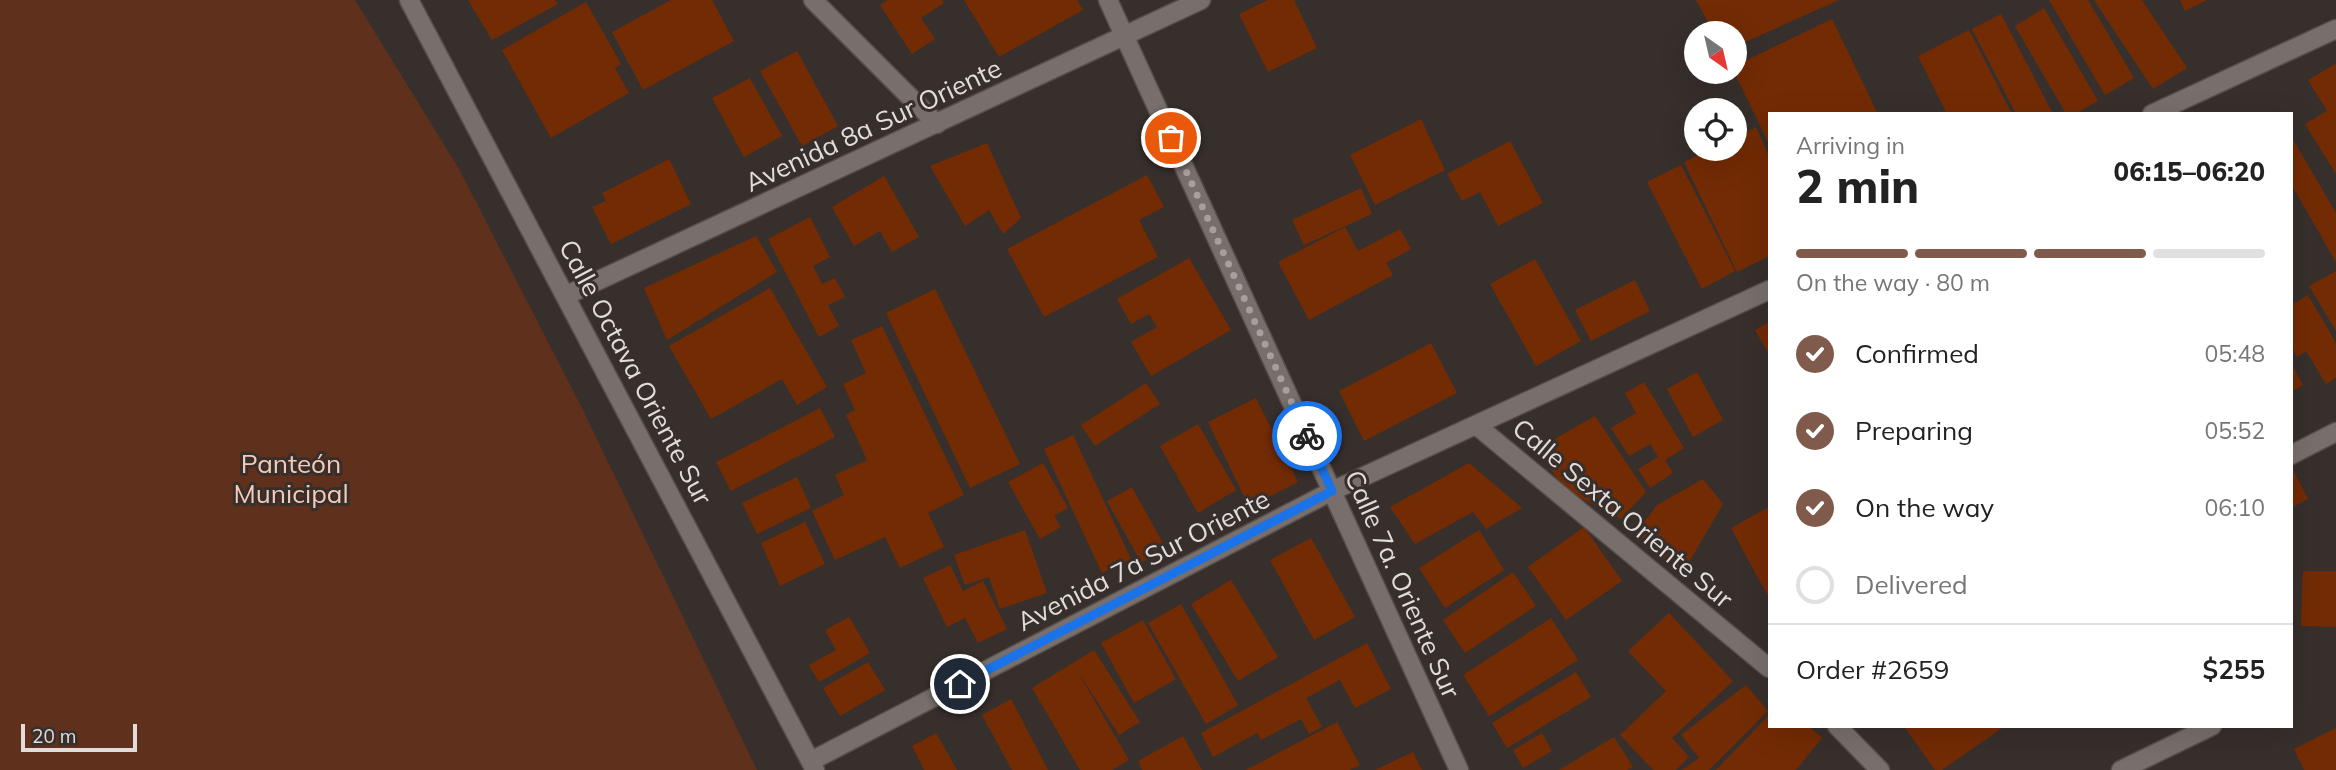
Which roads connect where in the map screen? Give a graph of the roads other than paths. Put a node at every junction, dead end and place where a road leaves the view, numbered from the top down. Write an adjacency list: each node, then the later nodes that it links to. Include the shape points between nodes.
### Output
1 (409, 0): 10 (street, Calle Octava Oriente Sur)
2 (813, 0): 8 (street)
3 (1108, 0): 6 (street, Calle 7a. Oriente Sur)
4 (1201, 0): 6 (street, Avenida 8a Sur Oriente)
5 (2336, 29): 7 (street)
6 (1125, 37): 8 (street, Avenida 8a Sur Oriente); 14 (street, Calle 7a. Oriente Sur)
7 (2156, 112)
8 (937, 124): 10 (street, Avenida 8a Sur Oriente)
9 (1768, 290): 11 (street, Avenida 7a Sur Oriente)
10 (567, 295): 18 (street, Calle Octava Oriente Sur)
11 (1476, 425): 14 (street, Avenida 7a Sur Oriente); 15 (street, Calle Sexta Oriente Sur)
12 (2336, 432): 13 (street)
13 (2293, 454)
14 (1332, 491): 18 (street, Avenida 7a Sur Oriente); 19 (street, Calle 7a. Oriente Sur)
15 (1768, 667)
16 (1839, 728): 20 (street)
17 (2208, 728): 21 (street)
18 (813, 766)
19 (1459, 770)
20 (1880, 770)
21 (2121, 770)

